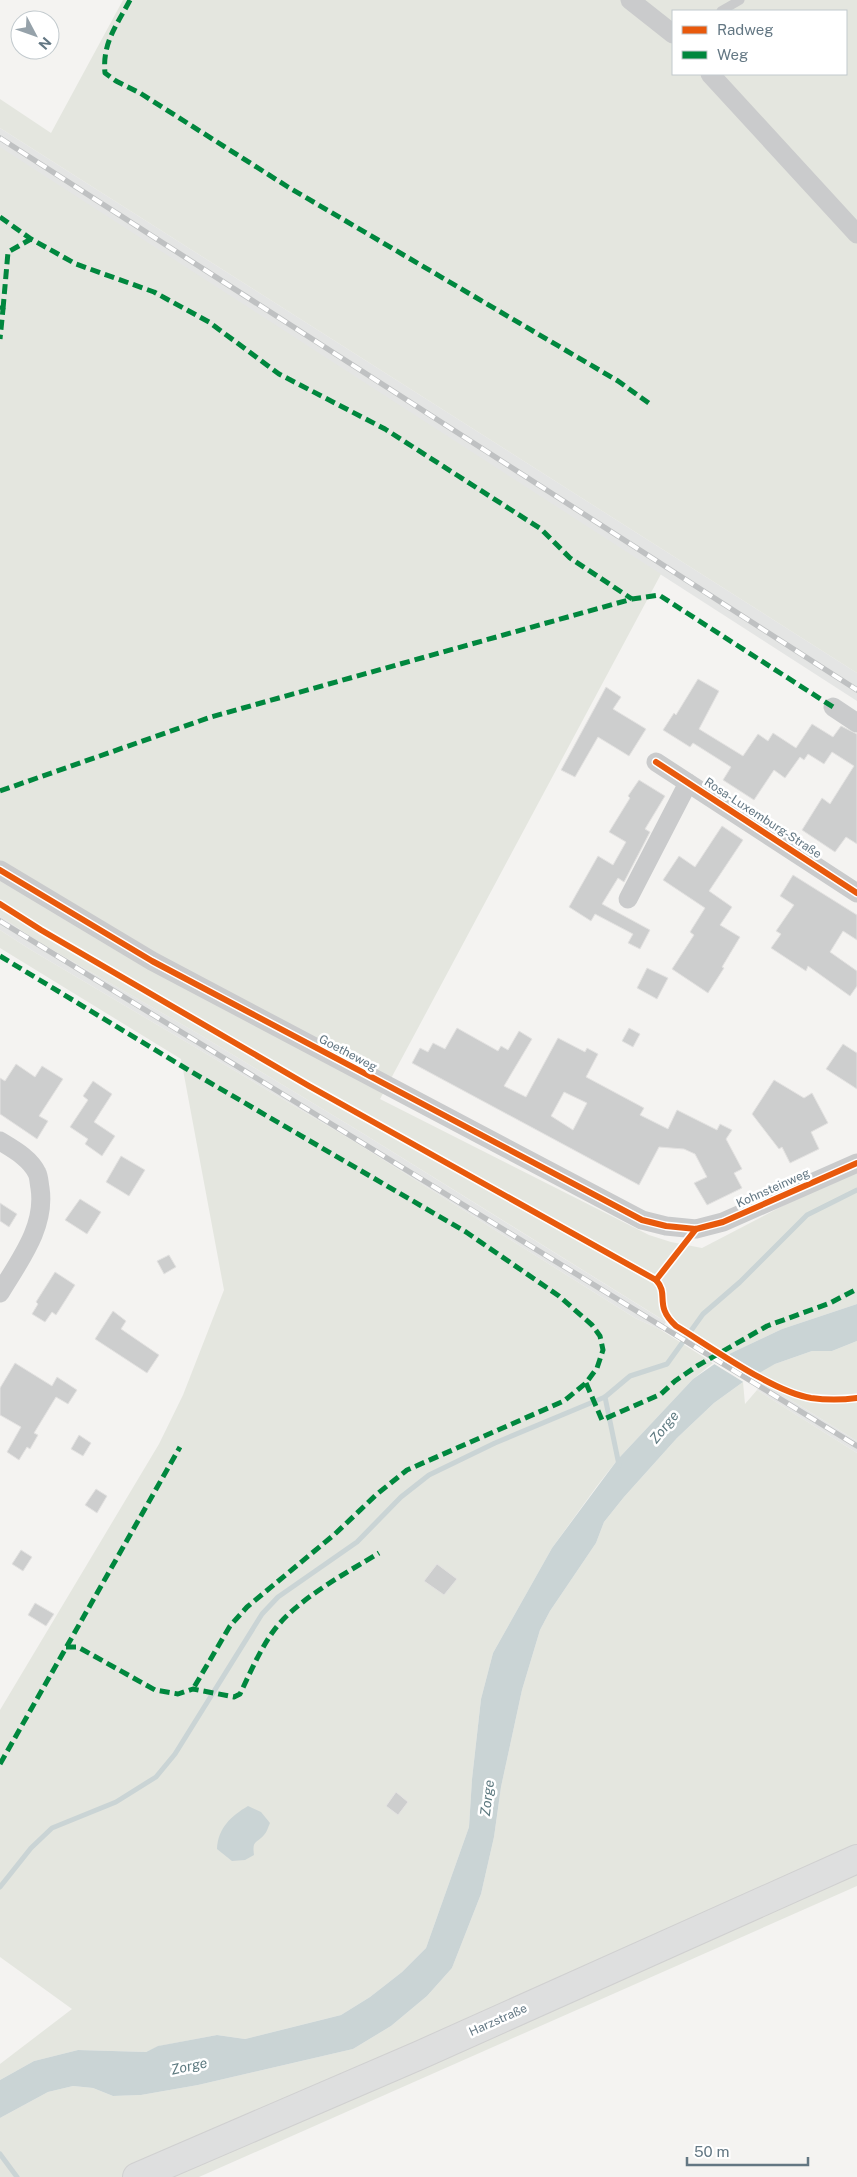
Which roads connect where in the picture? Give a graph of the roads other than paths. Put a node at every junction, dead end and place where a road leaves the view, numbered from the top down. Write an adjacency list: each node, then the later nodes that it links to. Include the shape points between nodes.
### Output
1 (630, 0): 4 (street)
2 (740, 0): 3 (lane)
3 (722, 10)
4 (672, 33)
5 (711, 75): 6 (street)
6 (857, 234)
7 (833, 707): 8 (street)
8 (857, 723)
9 (656, 762): 10 (street, Rosa-Luxemburg-Straße)
10 (688, 783): 12 (street, Rosa-Luxemburg-Straße); 13 (street, Rosa-Luxemburg-Straße)
11 (0, 870): 16 (street, Goetheweg, via 152,961 642,1220)
12 (857, 893)
13 (628, 899)
14 (0, 1141): 17 (street, via 22,1154 37,1173 41,1197 38,1226)
15 (857, 1163): 16 (street, Kohnsteinweg, via 756,1209)
16 (696, 1229)
17 (0, 1292)
18 (857, 1859): 19 (main road, Harzstraße, via 420,2055)
19 (137, 2177)

